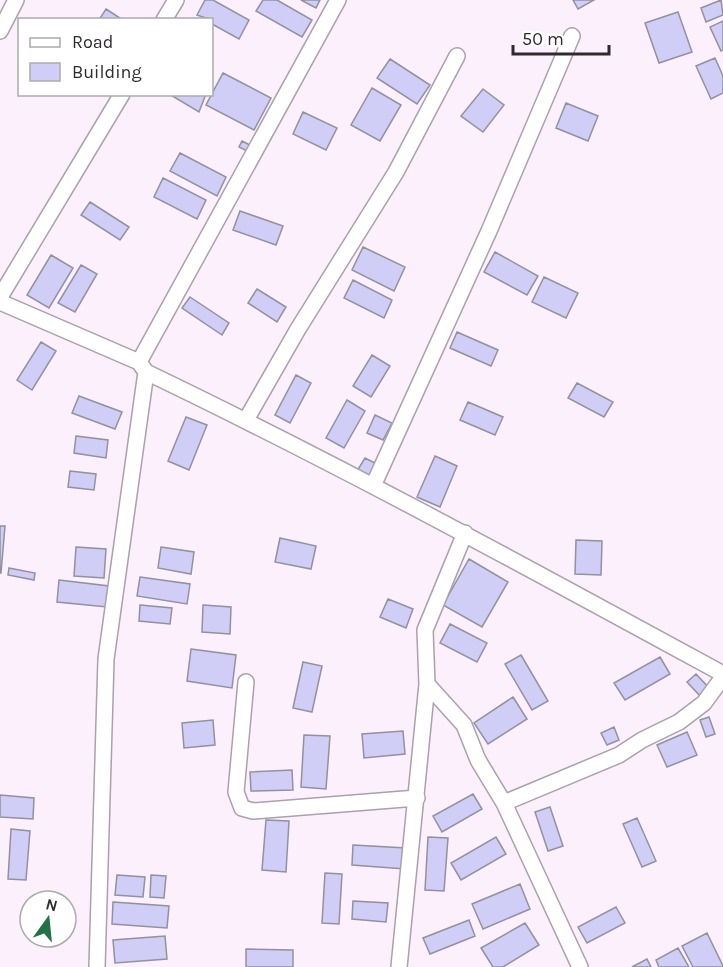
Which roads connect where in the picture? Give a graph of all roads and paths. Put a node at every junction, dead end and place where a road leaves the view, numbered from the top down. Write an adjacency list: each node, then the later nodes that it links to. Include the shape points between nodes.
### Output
1 (16, 0): 5 (street)
2 (176, 0): 4 (street)
3 (338, 0): 11 (street)
4 (165, 18)
5 (0, 31)
6 (572, 36): 13 (street)
7 (457, 57): 12 (street, via 396,172)
8 (121, 96): 9 (street)
9 (0, 297)
10 (0, 302): 11 (street)
11 (142, 367): 12 (street); 20 (street, via 106,659)
12 (246, 420): 13 (street)
13 (373, 486): 14 (street)
14 (465, 533): 15 (street); 17 (street, via 425,630)
15 (723, 676): 19 (street, via 704,703 679,722 619,755)
16 (246, 682): 18 (street, via 236,792 242,808 253,811)
17 (427, 684): 18 (street); 19 (street, via 464,725 478,760)
18 (417, 798): 21 (street)
19 (504, 803): 22 (street)
20 (97, 967)
21 (399, 967)
22 (580, 967)

